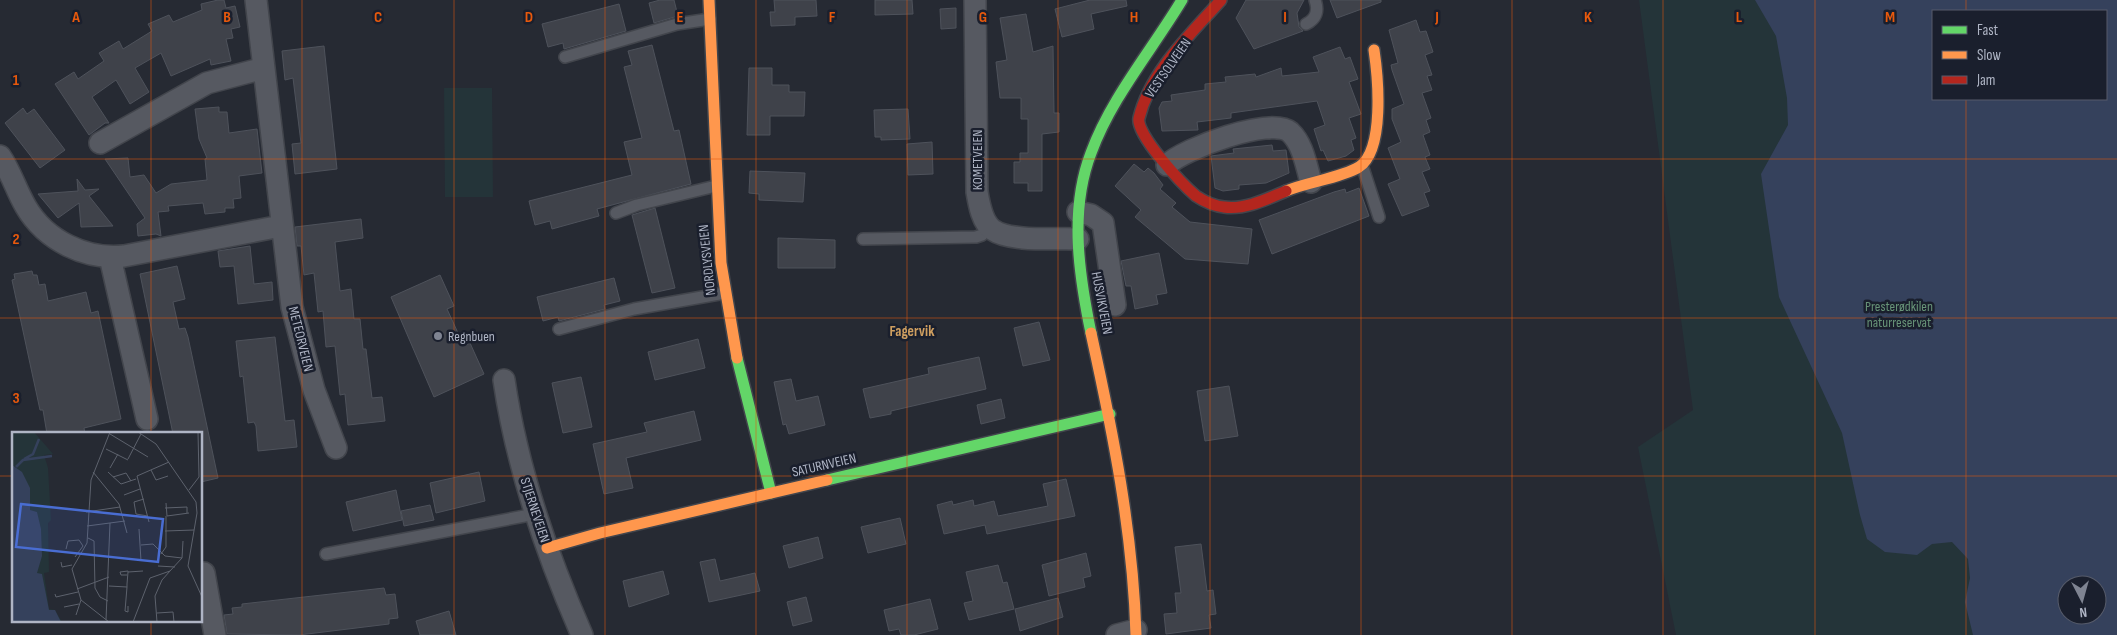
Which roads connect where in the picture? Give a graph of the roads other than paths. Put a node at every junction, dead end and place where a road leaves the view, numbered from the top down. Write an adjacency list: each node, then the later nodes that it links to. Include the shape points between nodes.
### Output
1 (256, 0): 11 (street, METEORVEIEN)
2 (710, 0): 7 (street, NORDLYSVEIEN)
3 (975, 0): 22 (street, KOMETVEIEN, via 977,192 979,208)
4 (1182, 0): 18 (street, HUSVIKVEIEN, via 1095,144 1084,173)
5 (1221, 0): 14 (street, VESTSOLVEIEN, via 1164,69 1138,120 1144,138)
6 (1315, 0): 8 (lane, via 1316,15)
7 (710, 19): 10 (lane, via 677,24); 17 (street, NORDLYSVEIEN)
8 (1306, 24)
9 (1374, 50): 15 (street, via 1377,66 1374,132 1370,155)
10 (566, 57)
11 (264, 68): 12 (street, via 207,83); 21 (street, METEORVEIEN)
12 (100, 142)
13 (0, 156): 25 (street, via 26,207 44,229 74,249)
14 (1167, 165): 16 (street, VESTSOLVEIEN, via 1200,199 1226,207 1255,204); 16 (street, via 1181,154 1244,132 1282,128 1297,140)
15 (1362, 165): 16 (street, VESTSOLVEIEN); 20 (lane)
16 (1311, 182)
17 (716, 186): 19 (lane); 26 (street, NORDLYSVEIEN)
18 (1078, 212): 24 (street, HUSVIKVEIEN); 27 (street, via 1104,223)
19 (616, 213)
20 (1380, 217)
21 (281, 226): 25 (street); 32 (street, METEORVEIEN, via 300,342)
22 (989, 226): 23 (lane, via 976,237); 24 (street, via 1006,236)
23 (863, 239)
24 (1078, 239): 30 (street, HUSVIKVEIEN, via 1086,304)
25 (110, 257): 31 (street)
26 (725, 293): 28 (lane, via 634,309); 33 (street, NORDLYSVEIEN, via 737,359)
27 (1116, 305)
28 (559, 329)
29 (504, 380): 34 (street, STJERNEVEIEN, via 510,419)
30 (1110, 414): 33 (street, SATURNVEIEN); 38 (street, HUSVIKVEIEN, via 1131,542)
31 (147, 419)
32 (336, 448)
33 (771, 493): 35 (street, SATURNVEIEN)
34 (535, 514): 35 (street, STJERNEVEIEN); 36 (lane)
35 (547, 548): 40 (street, STJERNEVEIEN)
36 (326, 554)
37 (204, 573): 39 (street)
38 (1130, 633)
39 (215, 635)
40 (582, 635)

